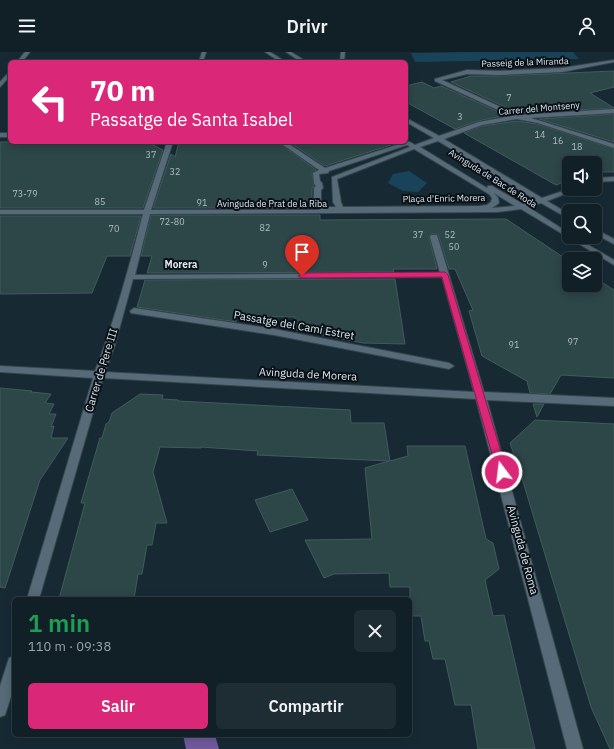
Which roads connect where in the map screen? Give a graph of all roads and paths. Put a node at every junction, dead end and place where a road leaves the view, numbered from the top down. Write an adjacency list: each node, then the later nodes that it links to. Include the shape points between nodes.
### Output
1 (28, 52): 4 (street)
2 (267, 52): 5 (street)
3 (288, 52): 6 (street)
4 (21, 60)
5 (281, 60)
6 (302, 60)
7 (614, 61): 11 (street, Passeig de la Miranda, via 562,70 467,72 437,80)
8 (8, 77): 9 (street)
9 (0, 85)
10 (614, 111): 11 (street, Carrer del Montseny)
11 (517, 117): 14 (street, Carrer del Montseny, via 481,123); 20 (street, via 539,121)
12 (408, 121): 14 (street, Avinguda de Bac de Roda)
13 (408, 138): 19 (street, Avinguda de Bac de Roda)
14 (440, 139): 19 (street, Carrer del Montseny); 26 (street, Avinguda de Bac de Roda)
15 (408, 143): 19 (street, Plaça d'Enric Morera)
16 (169, 144): 30 (street, Carrer de Pere III)
17 (285, 144): 21 (street)
18 (405, 144): 21 (street, Plaça d'Enric Morera)
19 (419, 146): 22 (street); 27 (street, Avinguda de Bac de Roda); 28 (street, Plaça d'Enric Morera, via 491,193 495,203 480,208)
20 (614, 146)
21 (324, 170): 22 (street); 28 (street, Plaça d'Enric Morera, via 316,172 320,188 317,188 318,206)
22 (334, 178): 28 (street, via 337,202)
23 (614, 179): 24 (street)
24 (602, 180)
25 (562, 194): 26 (street, Avinguda de Prat de la Riba)
26 (543, 201): 27 (street, Avinguda de Prat de la Riba); 31 (street, Avinguda de Bac de Roda)
27 (521, 207): 28 (street, Avinguda de Prat de la Riba, via 490,210); 32 (street, Avinguda de Bac de Roda)
28 (342, 210): 30 (street, Avinguda de Prat de la Riba)
29 (0, 212): 30 (street, Avinguda de Prat de la Riba)
30 (147, 212): 39 (street, Carrer de Pere III)
31 (562, 213)
32 (562, 232)
33 (602, 236): 35 (street)
34 (434, 237): 38 (street, Avinguda de Roma)
35 (614, 242)
36 (582, 244): 37 (street, Avinguda de Bac de Roda)
37 (614, 263)
38 (445, 275): 39 (street); 44 (street, Avinguda de Roma)
39 (130, 277): 43 (street, Carrer de Pere III)
40 (134, 311): 41 (street, Passatge del Camí Estret, via 274,332)
41 (449, 366)
42 (0, 369): 43 (street, Avinguda de Morera)
43 (99, 374): 44 (street, Avinguda de Morera); 46 (street, Carrer de Pere III)
44 (480, 396): 45 (street, Avinguda de Morera); 49 (street, Avinguda de Roma)
45 (614, 402)
46 (34, 597)
47 (12, 670): 48 (street)
48 (0, 710)
49 (575, 749)

